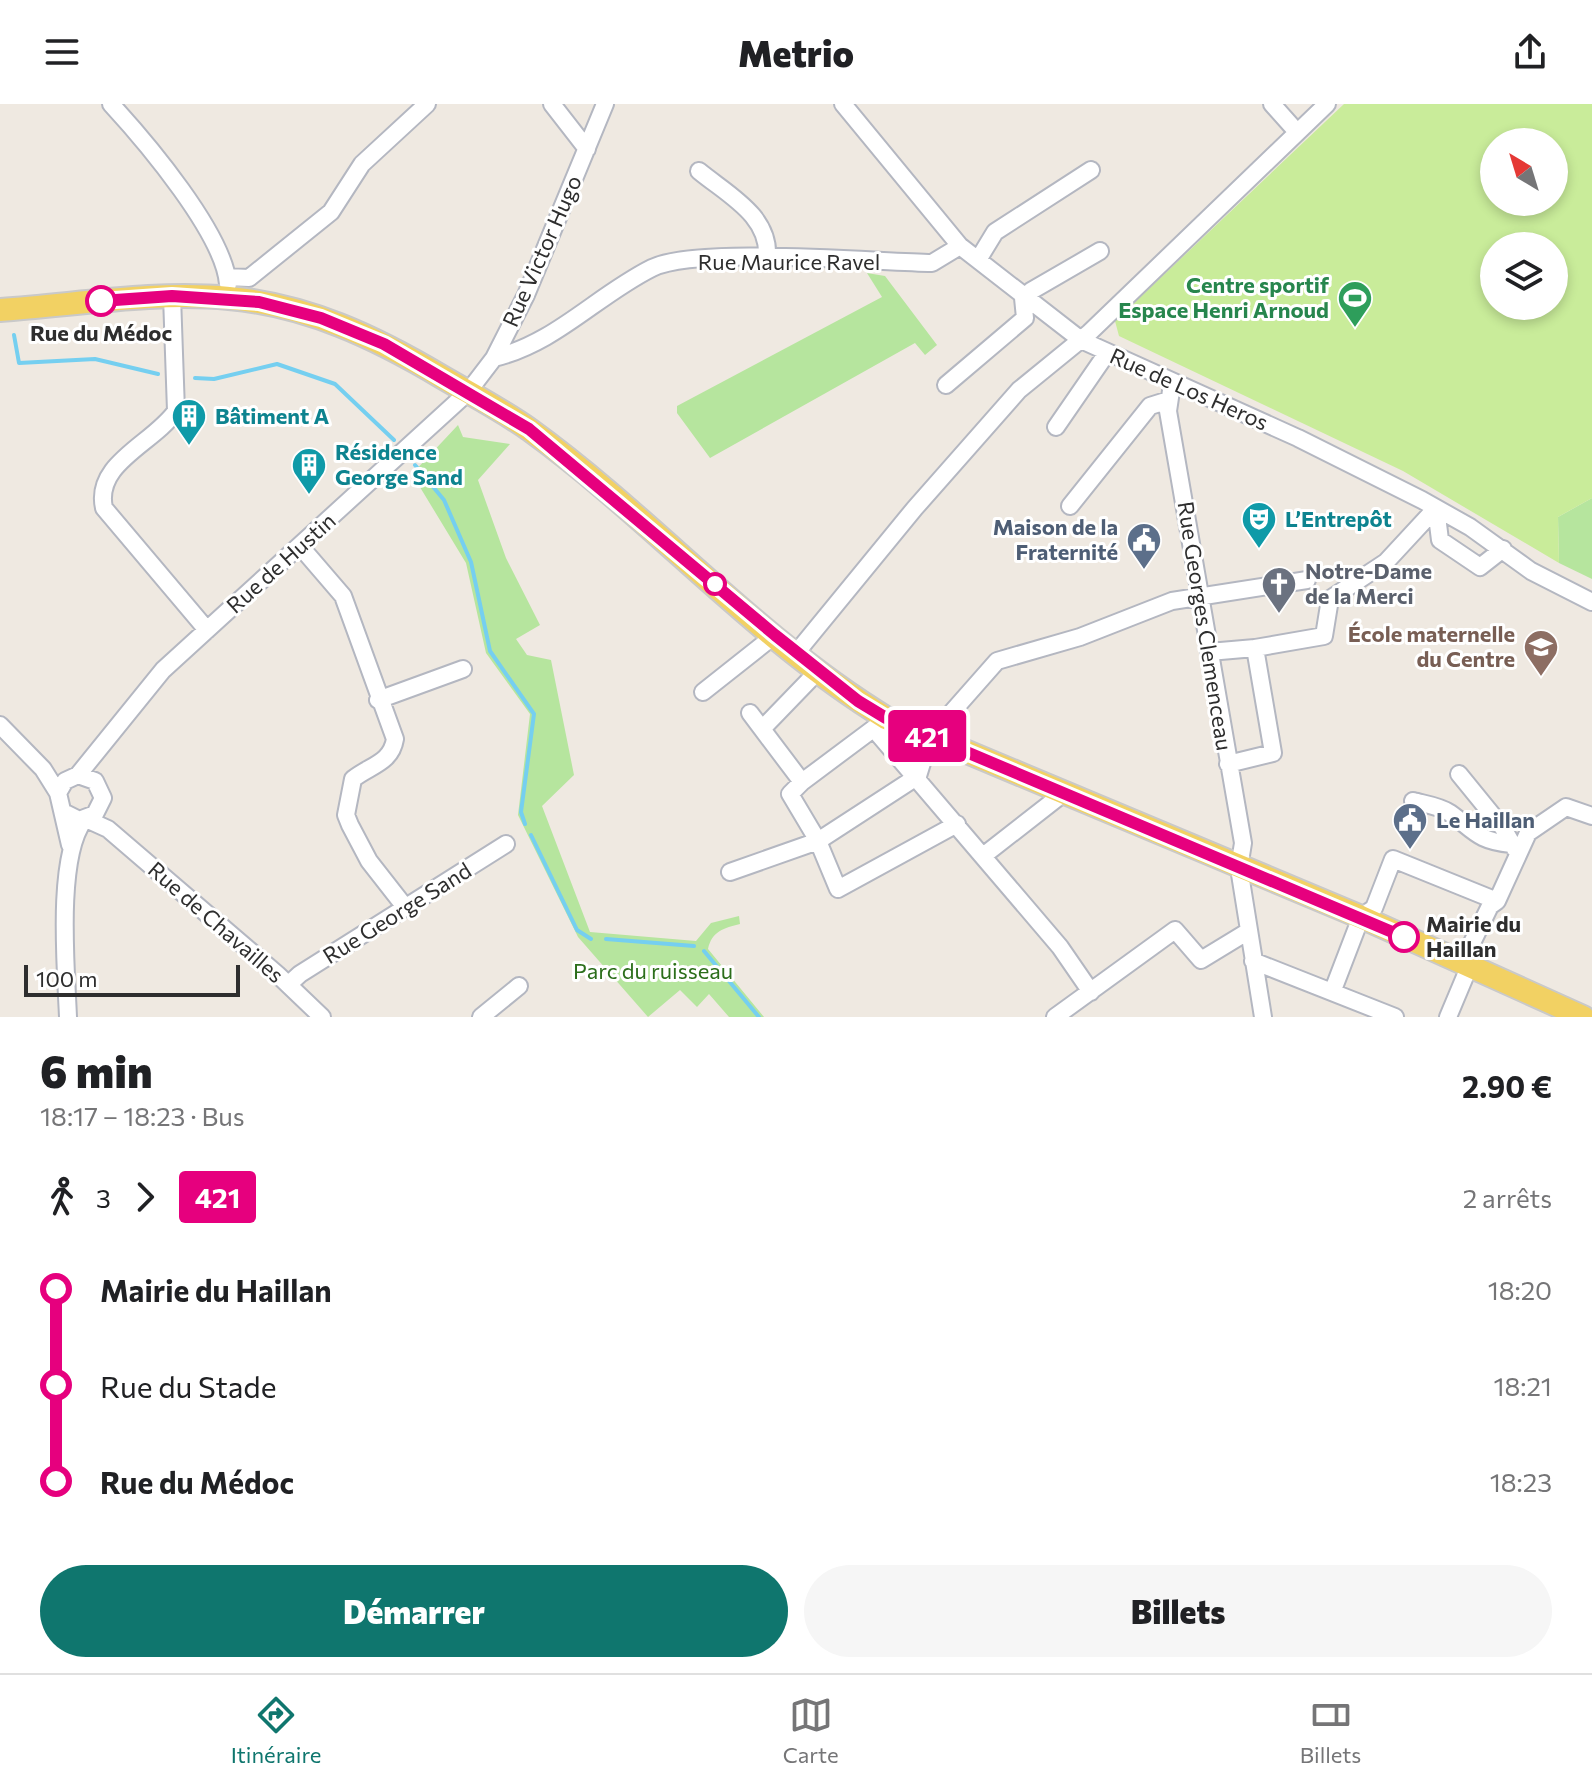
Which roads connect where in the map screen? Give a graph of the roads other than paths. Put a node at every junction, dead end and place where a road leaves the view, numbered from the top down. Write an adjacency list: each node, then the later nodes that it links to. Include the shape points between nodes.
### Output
1 (111, 104): 16 (street, via 195,212 217,247)
2 (427, 104): 16 (street, via 362,164 331,212 249,278)
3 (552, 104): 9 (street)
4 (605, 104): 9 (street, Rue Victor Hugo)
5 (843, 104): 12 (street, Rue de Los Heros)
6 (1272, 104): 8 (street)
7 (1327, 104): 8 (street)
8 (1297, 132): 20 (street)
9 (587, 149): 22 (street, Rue Victor Hugo)
10 (1091, 170): 15 (street, via 995,232)
11 (699, 171): 14 (street, via 755,215 769,242)
12 (960, 246): 14 (street, Rue Maurice Ravel, via 932,263); 15 (street, Rue de Los Heros)
13 (1100, 251): 18 (street)
14 (767, 259): 22 (street, Rue Maurice Ravel, via 698,259 654,267 526,350)
15 (978, 260): 18 (street, Rue de Los Heros)
16 (228, 288): 17 (main road); 24 (main road, via 357,330)
17 (172, 296): 19 (main road); 34 (street, via 176,411 106,476 100,492 104,508)
18 (1023, 298): 20 (street, Rue de Los Heros); 23 (street, via 1025,318)
19 (0, 310)
20 (1081, 340): 21 (street, Rue de Los Heros); 37 (street, via 1019,390)
21 (1107, 353): 25 (street, Rue de Los Heros); 26 (street)
22 (494, 358): 24 (street, Rue Victor Hugo)
23 (946, 385)
24 (468, 392): 29 (street, Rue de Hustin); 35 (main road, via 546,443)
25 (1171, 392): 27 (street, via 1150,406); 28 (street, Rue de Los Heros, via 1298,438); 32 (street, Rue Georges Clemenceau, via 1168,411)
26 (1056, 427)
27 (1070, 506)
28 (1436, 508): 30 (street, Rue de Los Heros); 30 (street, via 1440,540 1480,567); 36 (street, via 1386,562 1330,599 1324,636)
29 (300, 546): 34 (street, Rue de Hustin); 42 (street, via 343,596)
30 (1503, 549): 33 (street, Rue de Los Heros, via 1531,571)
31 (1307, 580): 32 (street)
32 (1201, 598): 38 (street, Rue Georges Clemenceau); 47 (street, via 1172,601 1080,637 997,661)
33 (1592, 602)
34 (207, 630): 48 (street, Rue de Hustin, via 150,684)
35 (775, 635): 37 (main road); 41 (street)
36 (1255, 648): 38 (street); 49 (street, via 1273,753)
37 (797, 652): 40 (main road)
38 (1209, 652): 49 (street, Rue Georges Clemenceau)
39 (463, 669): 42 (street)
40 (819, 670): 44 (main road); 46 (street)
41 (703, 692)
42 (378, 700): 71 (street, via 395,739 393,752 353,779 346,815 369,861)
43 (750, 713): 46 (street)
44 (880, 724): 47 (main road); 51 (street); 53 (street)
45 (0, 725): 54 (street, via 43,769)
46 (762, 729): 53 (street)
47 (930, 737): 51 (street); 55 (main road)
48 (106, 743): 52 (street, Rue de Hustin); 54 (street, Rue de Hustin)
49 (1228, 764): 68 (street, Rue Georges Clemenceau, via 1243,843)
50 (1459, 774): 66 (street)
51 (918, 776): 61 (street); 63 (street)
52 (95, 781): 54 (street); 57 (street)
53 (802, 782): 63 (street, via 790,794)
54 (67, 783): 58 (street)
55 (1065, 792): 67 (street); 68 (main road)
56 (1413, 801): 66 (street, via 1448,812 1468,831)
57 (102, 805): 60 (street); 62 (street)
58 (63, 812): 60 (street); 65 (street)
59 (1592, 816): 66 (street, via 1566,807)
60 (85, 820): 62 (street, Rue de Chavailles); 65 (street)
61 (957, 824): 63 (street, via 838,889); 67 (street)
62 (108, 829): 76 (street, Rue de Chavailles)
63 (818, 841): 69 (street)
64 (506, 844): 71 (street, Rue George Sand)
65 (70, 845): 80 (street)
66 (1515, 848): 70 (street)
67 (983, 856): 79 (street)
68 (1239, 868): 72 (main road); 73 (street, Rue Georges Clemenceau)
69 (730, 872)
70 (1497, 901): 72 (street, via 1393,859 1374,908); 75 (street, via 1468,951)
71 (405, 907): 76 (street, Rue George Sand)
72 (1361, 917): 75 (main road); 78 (street)
73 (1247, 932): 74 (street, Rue Georges Clemenceau); 79 (street, via 1201,960 1175,930)
74 (1253, 961): 78 (street); 84 (street, Rue Georges Clemenceau)
75 (1469, 967): 86 (street); 87 (main road)
76 (289, 984): 81 (street, Rue de Chavailles)
77 (519, 986): 82 (street)
78 (1333, 990): 85 (street)
79 (1091, 992): 83 (street)
80 (68, 1017)
81 (322, 1017)
82 (481, 1017)
83 (1055, 1017)
84 (1263, 1017)
85 (1395, 1017)
86 (1448, 1017)
87 (1583, 1017)

